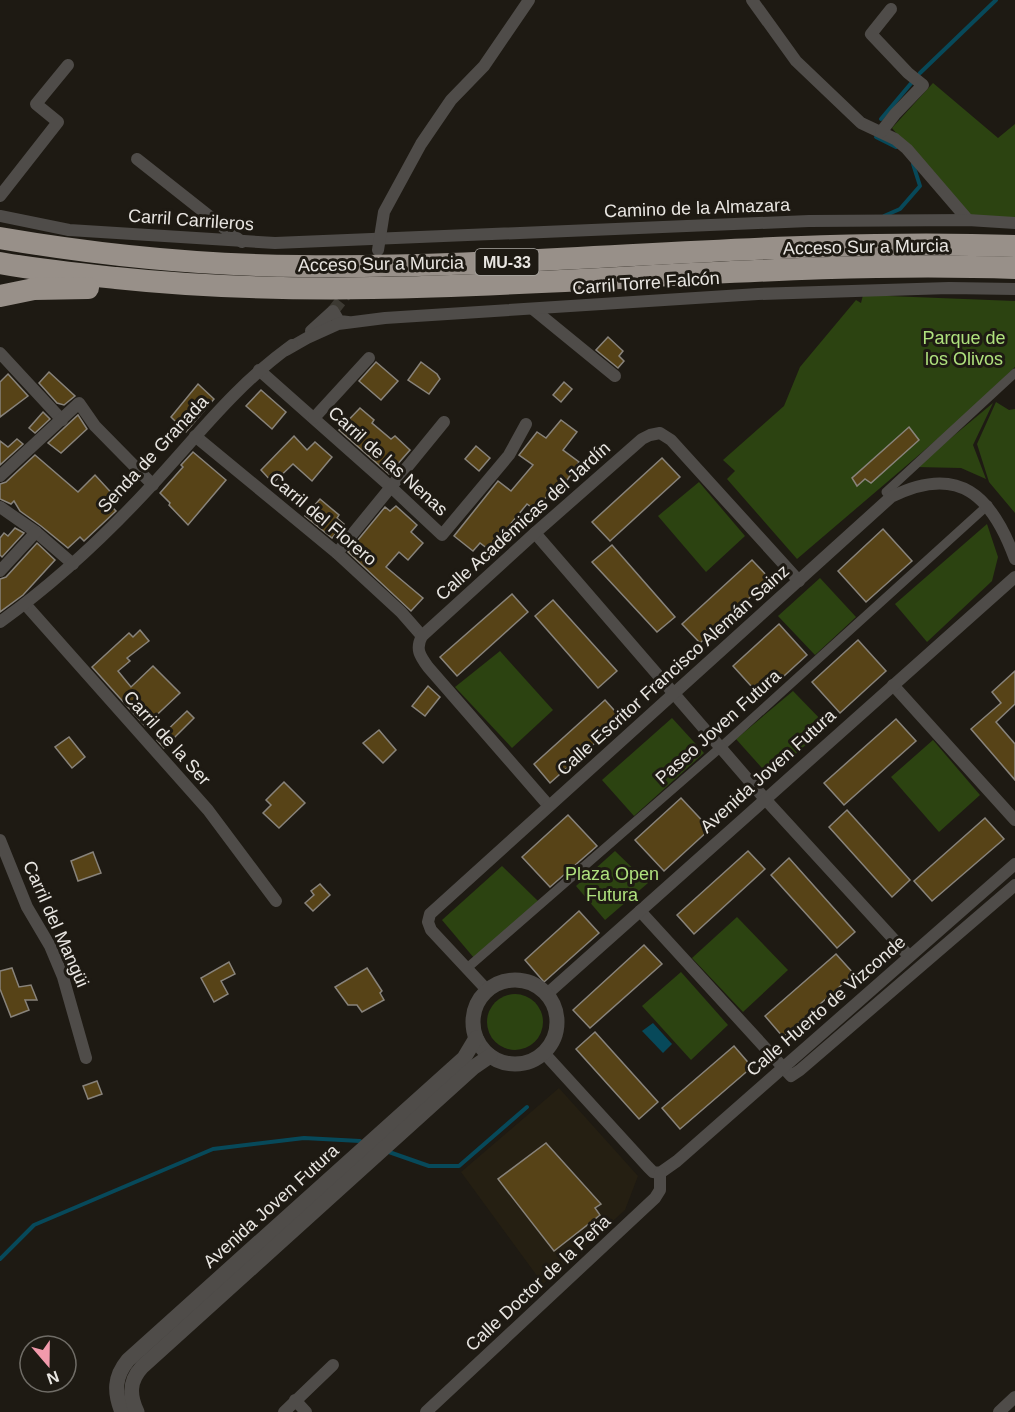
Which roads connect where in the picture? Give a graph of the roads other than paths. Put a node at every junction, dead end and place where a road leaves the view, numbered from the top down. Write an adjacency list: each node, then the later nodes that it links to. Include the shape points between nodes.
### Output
1 (529, 0): 13 (street, via 484,66 451,100 426,135 387,207)
2 (752, 0): 5 (street, via 796,61 861,123)
3 (891, 9): 5 (street, via 871,34 923,85)
4 (68, 65): 7 (street, via 36,104 58,122)
5 (881, 132): 9 (street, via 907,149)
6 (137, 159): 12 (street)
7 (0, 196)
8 (0, 216): 12 (street, Carril Carrileros, via 69,230)
9 (968, 220): 10 (street, Camino de la Almazara); 13 (street, Camino de la Almazara, via 809,221)
10 (1015, 223)
11 (0, 238): 14 (highway, Acceso Sur a Murcia / MU-33, via 135,257 299,266 503,262 822,246)
12 (242, 242): 13 (street, Carril Carrileros)
13 (379, 244)
14 (1015, 246)
15 (0, 263): 17 (highway, Acceso Sur a Murcia / MU-33, via 247,288)
16 (1015, 268): 17 (highway, Acceso Sur a Murcia / MU-33, via 825,268)
17 (391, 288): 19 (highway, via 284,297 57,287)
18 (1015, 289): 20 (street, Carril Torre Falcón, via 758,294)
19 (0, 296)
20 (533, 309): 21 (street, Carril Torre Falcón); 27 (street)
21 (350, 322): 22 (street, Carril Torre Falcón, via 325,329); 22 (street, Senda de Granada, via 339,321 333,310)
22 (286, 350): 25 (street, Senda de Granada)
23 (0, 353): 29 (street)
24 (369, 358): 28 (street)
25 (259, 370): 28 (street, Carril de las Nenas); 32 (street, Senda de Granada)
26 (1015, 373): 36 (street, via 886,492)
27 (615, 376)
28 (314, 418): 35 (street, Carril de las Nenas)
29 (62, 420): 33 (street); 34 (street, via 79,403 95,426)
30 (444, 422): 35 (street)
31 (526, 424): 35 (street, Carril de las Nenas, via 509,455 442,535)
32 (195, 436): 34 (street, Senda de Granada); 41 (street, Carril del Florero)
33 (0, 477)
34 (153, 485): 43 (street, Senda de Granada)
35 (392, 488): 41 (street)
36 (891, 497): 37 (street, Calle Escritor Francisco Alemán Sainz, via 917,486 943,483 962,487); 46 (street, Calle Escritor Francisco Alemán Sainz)
37 (988, 505): 42 (street, Calle Escritor Francisco Alemán Sainz, via 1002,526); 52 (street, Paseo Joven Futura)
38 (0, 507): 39 (street)
39 (36, 532): 43 (street); 44 (street)
40 (535, 533): 46 (street, Calle Académicas del Jardín, via 642,439 660,433 671,440); 49 (street, Calle Académicas del Jardín); 51 (street)
41 (337, 553): 49 (street, Carril del Florero, via 384,595)
42 (1015, 559)
43 (73, 564): 47 (street, Senda de Granada)
44 (0, 571)
45 (1015, 577): 50 (street, Avenida Joven Futura)
46 (799, 581): 51 (street, Calle Escritor Francisco Alemán Sainz)
47 (25, 604): 48 (street, Senda de Granada); 59 (street, Carril de la Ser, via 208,810)
48 (0, 622)
49 (420, 641): 54 (street, Carril del Florero, via 418,652 428,667)
50 (893, 685): 53 (street, Avenida Joven Futura); 55 (street)
51 (675, 694): 52 (street); 54 (street, Calle Escritor Francisco Alemán Sainz)
52 (721, 747): 53 (street); 62 (street, Paseo Joven Futura)
53 (765, 799): 60 (street, Avenida Joven Futura); 61 (street)
54 (549, 806): 62 (street, Calle Escritor Francisco Alemán Sainz, via 430,914 431,930)
55 (1015, 820)
56 (0, 840): 68 (street, Carril del Mangüi, via 27,907 63,977)
57 (1015, 864): 61 (street, Calle Huerto de Vizconde)
58 (1015, 885): 69 (street, via 795,1075)
59 (276, 901)
60 (640, 911): 64 (street, Avenida Joven Futura); 69 (street)
61 (909, 956): 69 (street, Calle Huerto de Vizconde)
62 (466, 969): 63 (street, Calle Escritor Francisco Alemán Sainz)
63 (487, 990): 64 (street, via 502,982 518,980 534,984); 65 (street, via 477,1004 473,1021)
64 (547, 994): 66 (street, via 558,1017 552,1043)
65 (476, 1038): 67 (street); 74 (street, Avenida Joven Futura, via 464,1058 128,1360 116,1387)
66 (544, 1053): 67 (street, via 530,1062 514,1064); 70 (street, via 643,1162)
67 (490, 1056): 75 (street, Avenida Joven Futura, via 134,1375 132,1400)
68 (86, 1058)
69 (782, 1068): 70 (street, Calle Huerto de Vizconde)
70 (660, 1173): 78 (street, Calle Doctor de la Peña, via 660,1190 655,1198)
71 (333, 1365): 73 (street)
72 (1015, 1397): 79 (street)
73 (295, 1400): 76 (street); 77 (street)
74 (122, 1412)
75 (137, 1412)
76 (284, 1412)
77 (306, 1412)
78 (426, 1412)
79 (999, 1412)

